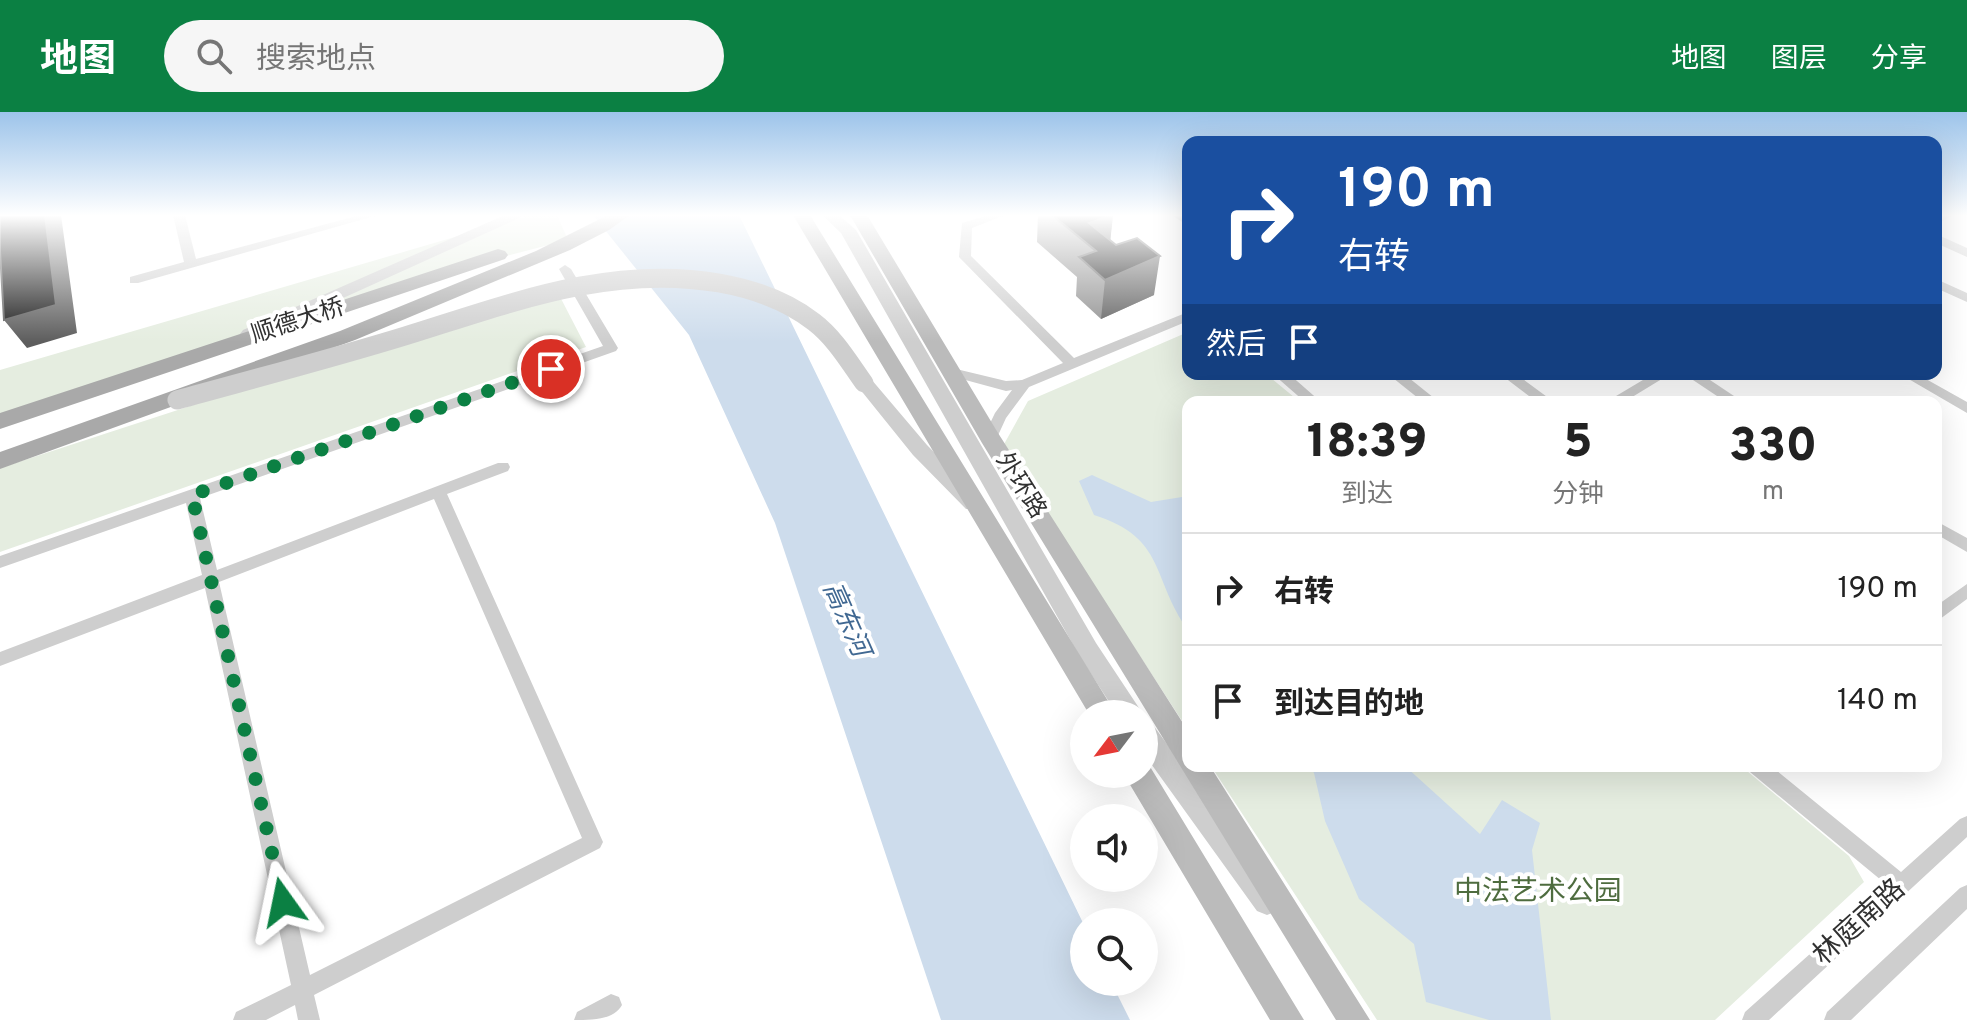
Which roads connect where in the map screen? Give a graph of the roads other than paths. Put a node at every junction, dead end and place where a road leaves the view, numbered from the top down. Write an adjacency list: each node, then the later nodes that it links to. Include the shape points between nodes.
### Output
1 (189, 257): 10 (street)
2 (215, 257): 10 (street)
3 (422, 257): 16 (street)
4 (491, 257): 16 (main road, 顺德大桥)
5 (534, 257): 31 (main road, bridge)
6 (827, 257): 39 (main road, 外环路)
7 (864, 257): 48 (street)
8 (883, 257): 18 (main road, 外环路)
9 (965, 257): 17 (street)
10 (191, 264): 12 (street)
11 (565, 269): 38 (street, via 611,348)
12 (134, 280)
13 (1942, 286): 14 (street)
14 (1967, 298)
15 (1182, 318): 17 (street)
16 (202, 354): 33 (main road, 顺德大桥)
17 (1072, 364): 25 (street)
18 (952, 372): 25 (street, via 1006,386); 34 (main road, 外环路)
19 (1287, 380): 26 (street)
20 (1403, 380): 27 (street)
21 (1516, 380): 28 (street)
22 (1652, 380): 29 (street)
23 (1701, 380): 30 (street)
24 (1918, 380): 32 (street)
25 (1024, 384): 34 (street)
26 (1307, 396)
27 (1424, 396)
28 (1538, 396)
29 (1624, 396)
30 (1726, 396)
31 (177, 400): 35 (main road); 39 (street, bridge, via 598,279 706,279 750,290 816,324 920,450)
32 (1967, 408)
33 (0, 421)
34 (990, 438): 49 (main road, 外环路)
35 (0, 461)
36 (503, 467): 37 (street)
37 (438, 492): 43 (street); 57 (street, via 593,842)
38 (192, 495): 42 (street); 43 (street)
39 (982, 514): 47 (main road, 外环路)
40 (1942, 531): 41 (street)
41 (1967, 546)
42 (0, 562)
43 (211, 579): 46 (street); 57 (street)
44 (1967, 590): 45 (street)
45 (1942, 610)
46 (0, 659)
47 (1095, 700)
48 (1122, 700)
49 (1182, 745)
50 (1158, 753): 59 (street)
51 (1199, 772): 59 (main road)
52 (1764, 772): 55 (street)
53 (1147, 788): 63 (main road)
54 (1967, 825): 55 (street, 林庭南路)
55 (1902, 885): 64 (street, 林庭南路)
56 (1967, 895): 65 (street)
57 (303, 990): 60 (street); 61 (street)
58 (611, 1005): 62 (street)
59 (1348, 1009)
60 (244, 1020)
61 (309, 1020)
62 (585, 1020)
63 (1288, 1020)
64 (1753, 1020)
65 (1835, 1020)

